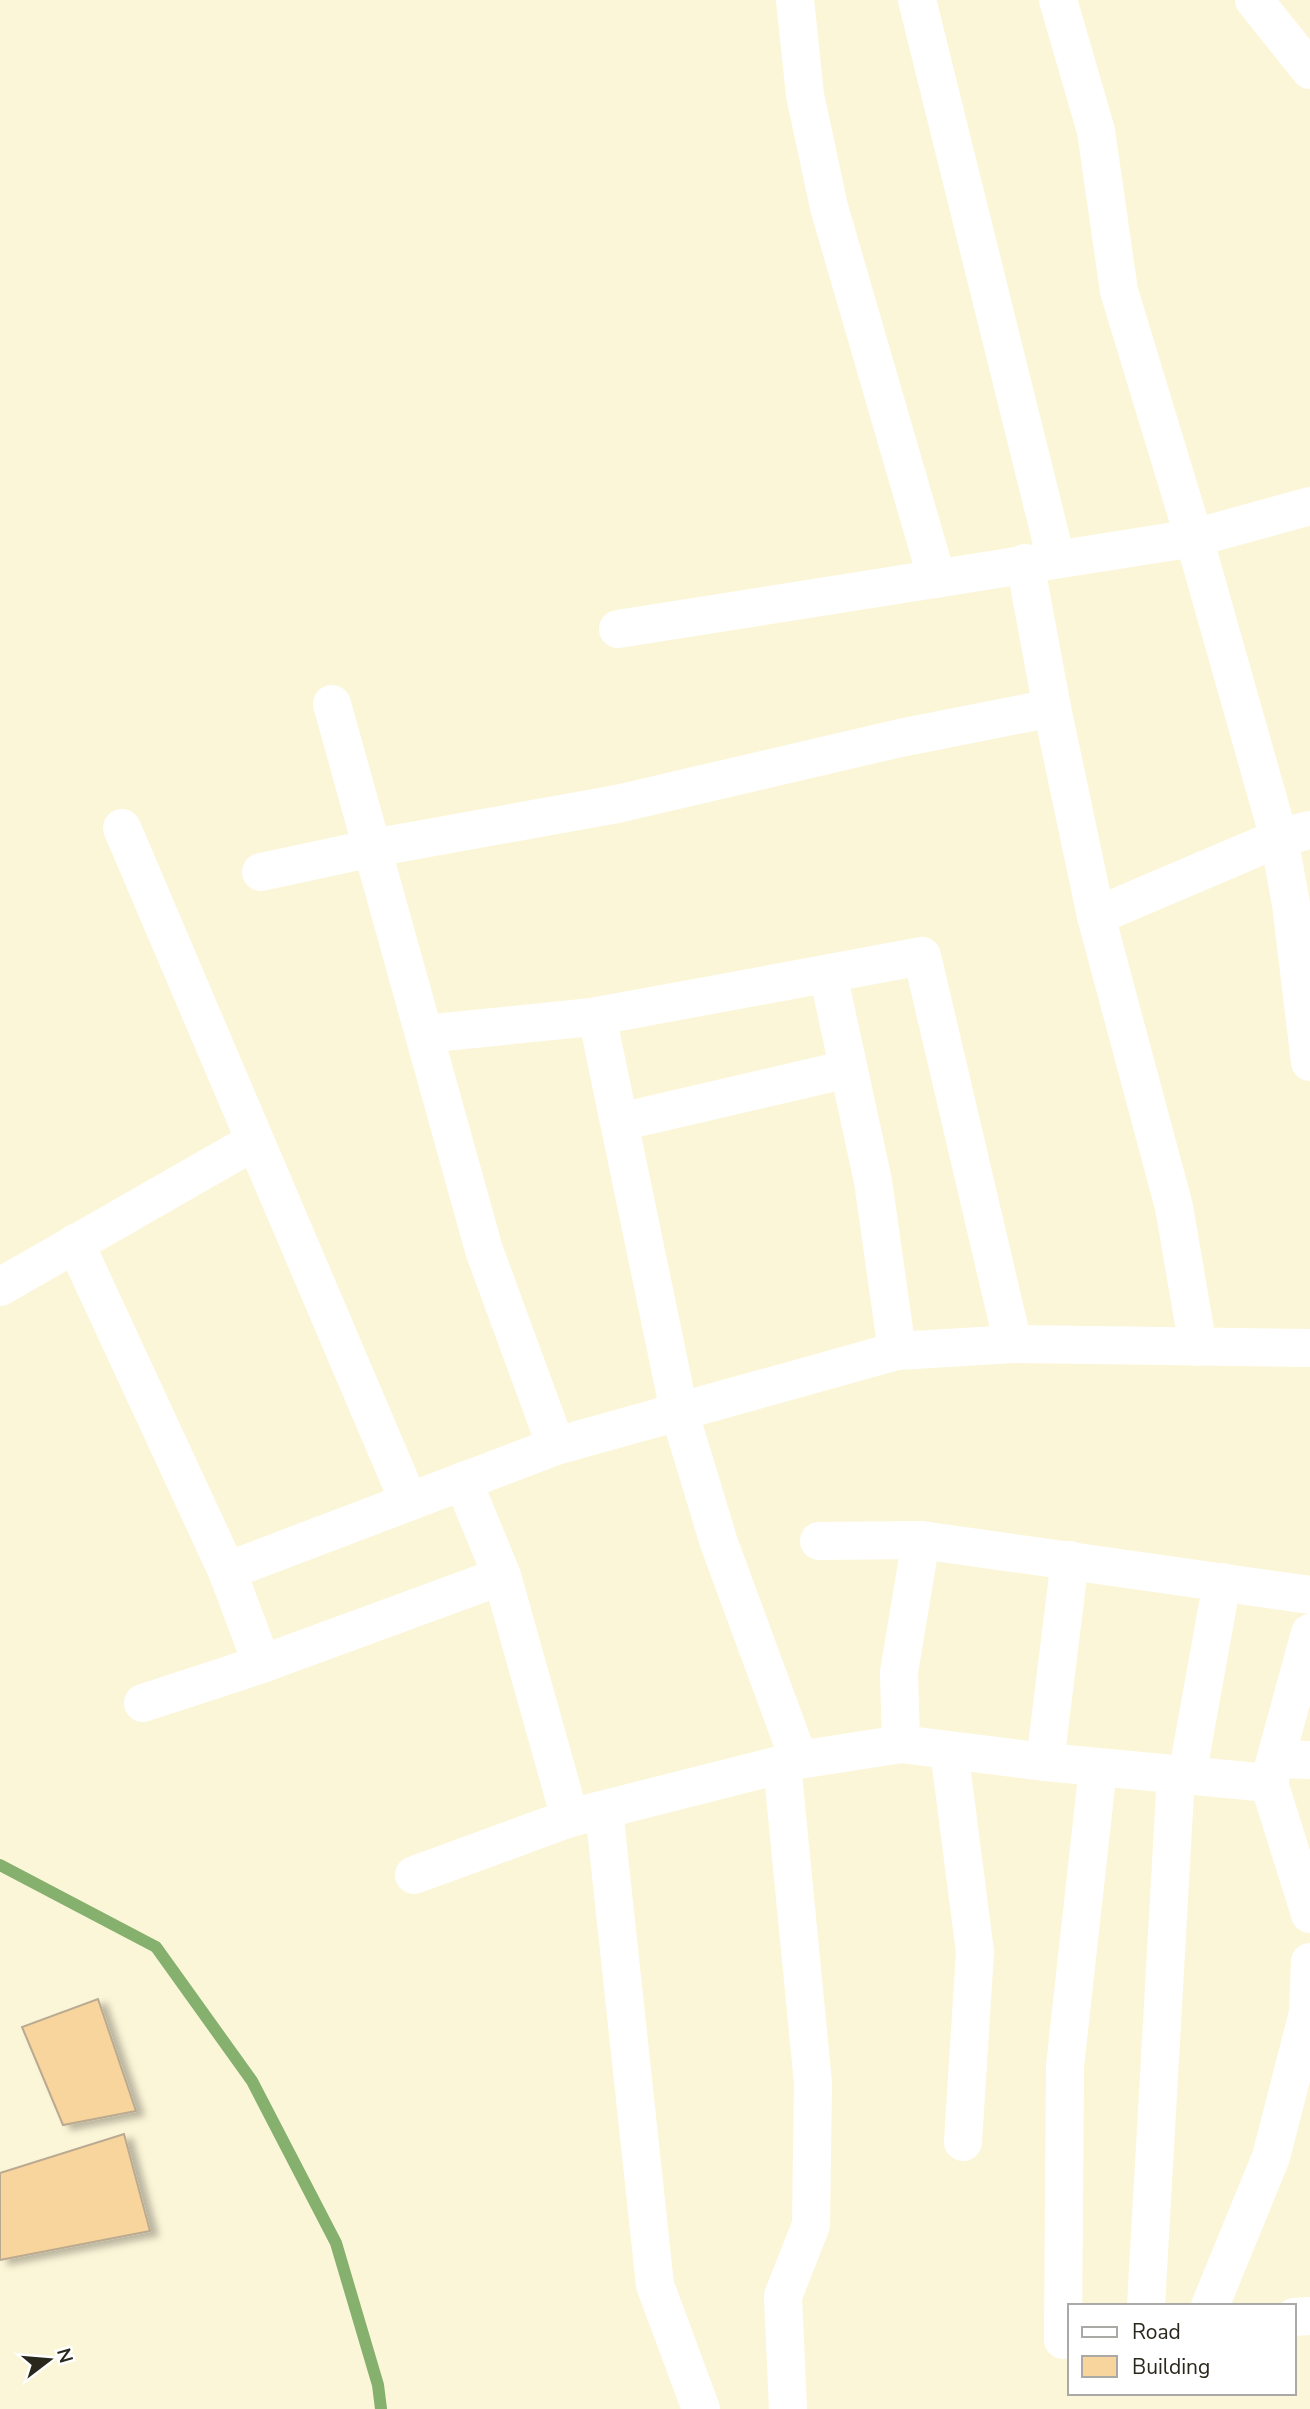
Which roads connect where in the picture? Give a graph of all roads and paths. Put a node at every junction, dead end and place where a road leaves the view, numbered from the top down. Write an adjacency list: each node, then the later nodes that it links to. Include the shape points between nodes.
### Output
1 (795, 0): 9 (street, via 805,95 829,207)
2 (917, 0): 8 (street)
3 (1058, 0): 7 (street, via 1096,131 1119,291)
4 (1254, 0): 5 (street)
5 (1310, 70)
6 (1310, 506): 7 (street)
7 (1194, 538): 8 (street); 14 (street)
8 (1040, 561): 9 (street); 12 (street)
9 (937, 579): 10 (street)
10 (618, 629)
11 (332, 704): 15 (street)
12 (1052, 708): 15 (street, via 617,804); 17 (street)
13 (122, 828): 24 (street)
14 (1295, 834): 17 (street); 21 (street, via 1291,904)
15 (373, 848): 16 (street); 20 (street)
16 (261, 872)
17 (1096, 916): 28 (street, via 1174,1207)
18 (828, 974): 19 (street); 22 (street); 27 (street, via 922,956)
19 (597, 1016): 20 (street); 23 (street)
20 (424, 1034): 32 (street, via 484,1250)
21 (1310, 1062)
22 (848, 1069): 23 (street); 30 (street, via 873,1181)
23 (620, 1122): 31 (street)
24 (255, 1141): 25 (street); 34 (street)
25 (75, 1243): 26 (street); 38 (street)
26 (0, 1287)
27 (1013, 1344): 28 (street); 30 (street)
28 (1198, 1347): 29 (street)
29 (1310, 1348)
30 (897, 1351): 31 (street)
31 (679, 1411): 32 (street); 47 (street)
32 (556, 1446): 33 (street)
33 (463, 1481): 34 (street); 39 (street)
34 (409, 1502): 38 (street)
35 (921, 1540): 36 (street); 37 (street); 45 (street, via 899,1672)
36 (819, 1541)
37 (1070, 1560): 40 (street); 48 (street)
38 (227, 1571): 43 (street)
39 (502, 1576): 43 (street); 52 (street)
40 (1222, 1582): 41 (street); 51 (street)
41 (1310, 1595)
42 (1310, 1633): 50 (street)
43 (262, 1664): 44 (street)
44 (143, 1703)
45 (901, 1744): 46 (street); 47 (street)
46 (949, 1750): 48 (street); 57 (street, via 975,1952)
47 (791, 1762): 52 (street); 62 (street, via 813,2083 811,2225 783,2296)
48 (1045, 1762): 49 (street)
49 (1098, 1768): 51 (street); 60 (street, via 1065,2066)
50 (1285, 1768): 51 (street); 54 (street)
51 (1182, 1775): 58 (street)
52 (587, 1814): 53 (street); 61 (street, via 655,2285)
53 (414, 1875)
54 (1310, 1914)
55 (1310, 1962): 56 (street)
56 (1303, 2062): 59 (street, via 1271,2157)
57 (963, 2142)
58 (1146, 2304)
59 (1211, 2304)
60 (1063, 2340)
61 (701, 2409)
62 (788, 2409)

